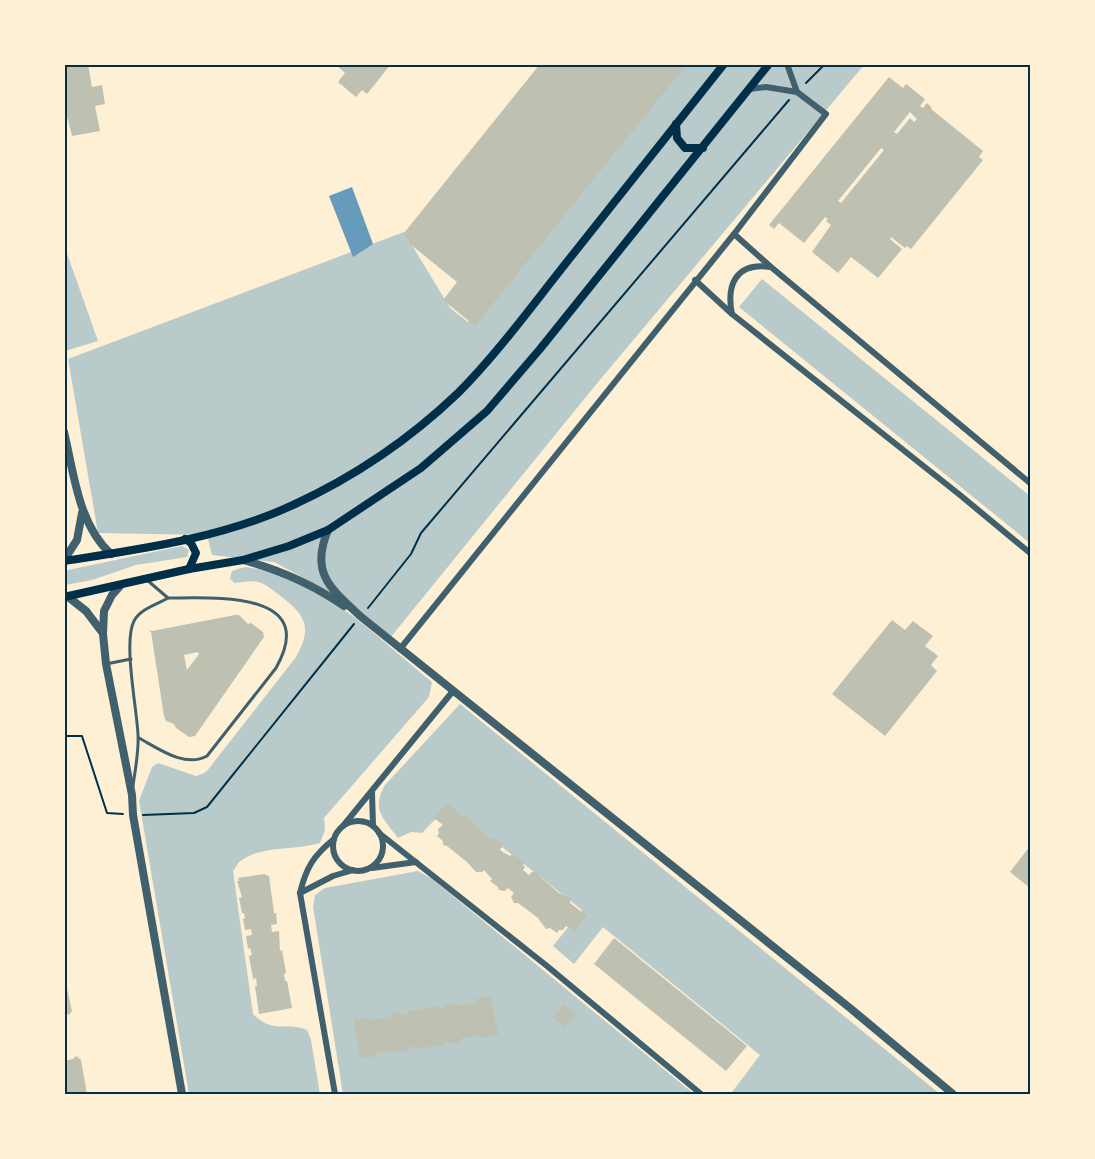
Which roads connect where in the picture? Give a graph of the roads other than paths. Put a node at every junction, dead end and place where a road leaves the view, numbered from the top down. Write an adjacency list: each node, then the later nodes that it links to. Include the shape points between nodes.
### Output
1 (724, 64): 6 (main road)
2 (769, 64): 4 (main road)
3 (787, 64): 5 (street)
4 (749, 89): 5 (street, via 766,87); 7 (main road)
5 (797, 92): 8 (street, via 826,114)
6 (676, 124): 7 (main road, via 676,138 685,148); 16 (main road, via 492,354 432,416 397,445 343,480 291,506 231,528)
7 (703, 148): 15 (main road, via 487,411 421,468)
8 (734, 234): 9 (street); 10 (street)
9 (771, 267): 11 (street, via 759,265 743,270 730,289); 13 (street)
10 (695, 280): 11 (street); 28 (street)
11 (732, 314): 17 (street)
12 (64, 432): 14 (street)
13 (1030, 483)
14 (83, 509): 18 (street, via 97,540); 19 (street, via 77,540)
15 (328, 530): 20 (main road); 26 (street, via 321,551 322,569 338,596)
16 (185, 539): 18 (main road); 21 (main road, via 196,553)
17 (1030, 553)
18 (111, 554): 19 (main road)
19 (64, 560)
20 (243, 560): 21 (main road); 26 (street, via 271,567 308,584)
21 (189, 569): 22 (main road)
22 (146, 579): 23 (main road); 25 (lane)
23 (120, 586): 24 (main road); 27 (street, via 104,611)
24 (66, 596): 27 (street, via 86,611)
25 (168, 598): 29 (lane, via 136,617 130,633); 32 (lane, via 241,599 260,604 282,621 288,640 276,668 207,756 199,760 174,757)
26 (360, 616): 28 (street)
27 (103, 634): 30 (street)
28 (400, 649): 31 (street)
29 (131, 659): 30 (lane); 32 (lane)
30 (106, 664): 34 (street)
31 (453, 691): 33 (street); 46 (street)
32 (139, 738): 34 (lane)
33 (372, 791): 35 (street); 36 (street)
34 (132, 795): 43 (street)
35 (343, 826): 36 (street, via 357,821); 38 (street)
36 (373, 826): 37 (street)
37 (378, 832): 39 (street); 40 (street, via 382,840 380,856)
38 (334, 839): 41 (street, via 339,862); 42 (street, via 316,854)
39 (416, 862): 40 (street); 45 (street)
40 (369, 868): 41 (street)
41 (353, 870): 42 (street)
42 (300, 893): 44 (street)
43 (182, 1095)
44 (335, 1095)
45 (701, 1095)
46 (953, 1095)

